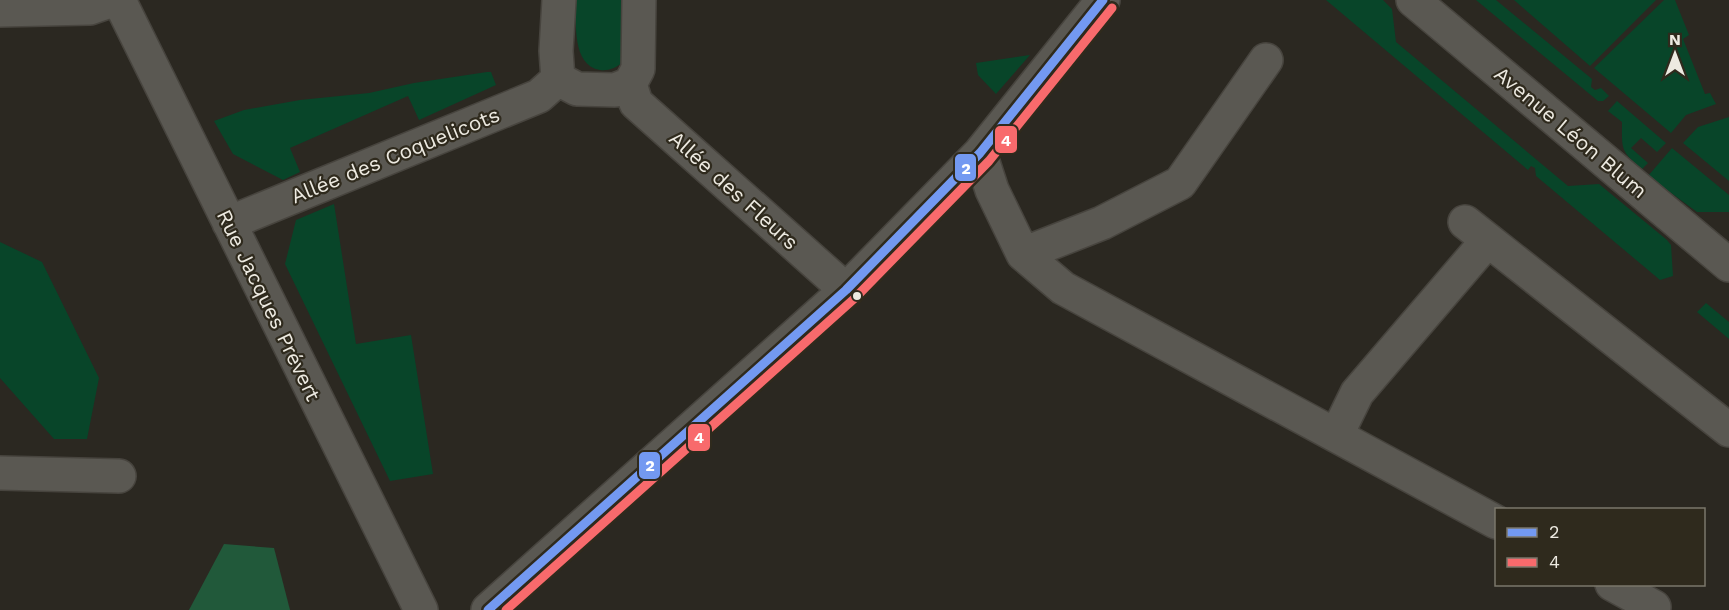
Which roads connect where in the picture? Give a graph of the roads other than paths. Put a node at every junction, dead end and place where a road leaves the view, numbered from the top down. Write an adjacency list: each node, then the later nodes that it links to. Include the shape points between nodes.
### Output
1 (113, 0): 7 (street, via 90,8)
2 (119, 0): 12 (street, Rue Jacques Prévert)
3 (559, 0): 9 (street)
4 (639, 0): 10 (street, via 638,69)
5 (1103, 0): 11 (street)
6 (1413, 0): 14 (street, Avenue Léon Blum)
7 (0, 10)
8 (1266, 60): 13 (street, via 1180,183 1102,223)
9 (558, 80): 10 (street, via 577,89 615,90); 12 (street, Allée des Coquelicots, via 539,96)
10 (630, 84): 15 (street, Allée des Fleurs, via 636,103)
11 (980, 153): 13 (street, via 992,190); 15 (street)
12 (229, 223): 23 (street, Rue Jacques Prévert)
13 (1023, 254): 17 (street, via 1063,288)
14 (1729, 265)
15 (846, 290): 24 (street)
16 (1729, 430): 17 (street, via 1477,231 1357,393)
17 (1336, 434): 20 (street)
18 (0, 473): 19 (street)
19 (118, 476)
20 (1495, 521)
21 (1614, 586): 22 (street)
22 (1654, 607)
23 (421, 610)
24 (488, 610)

